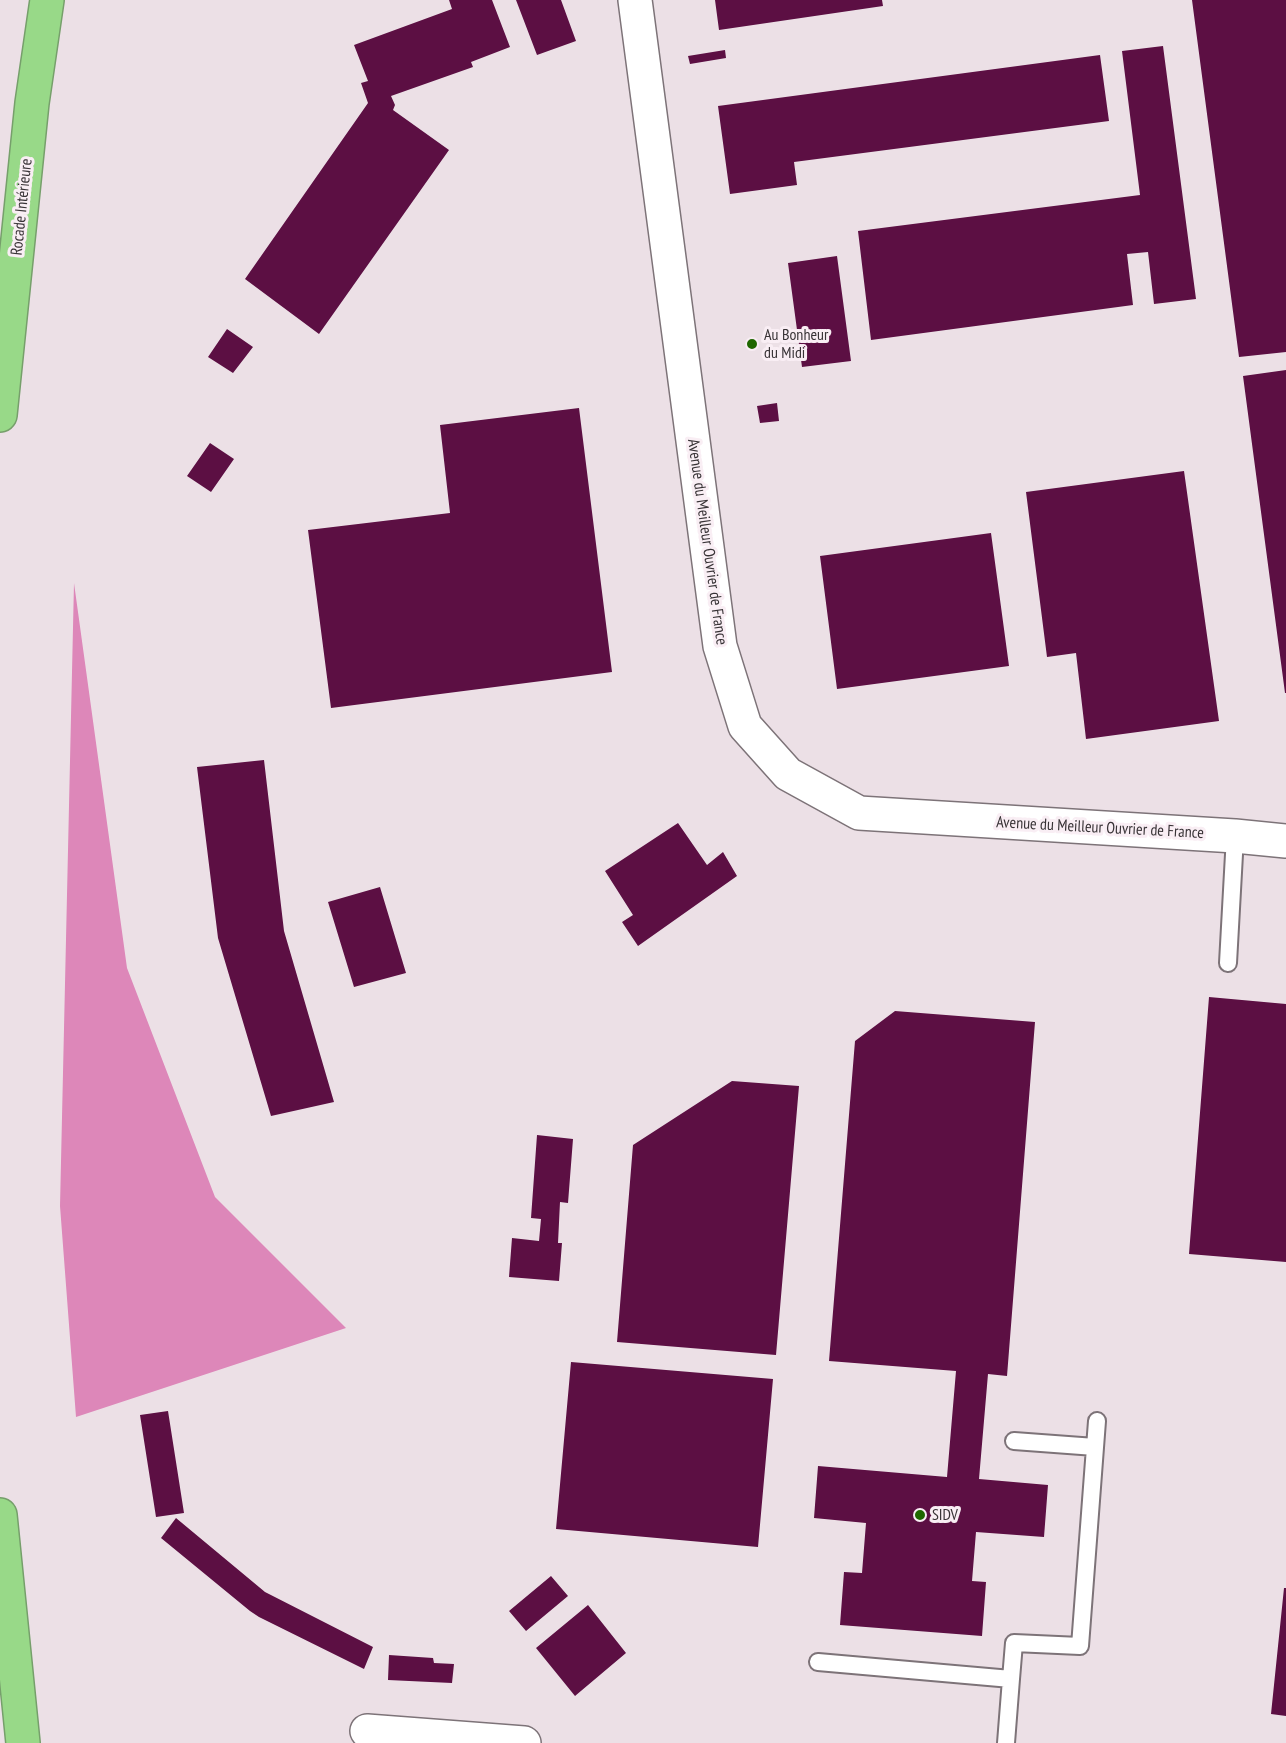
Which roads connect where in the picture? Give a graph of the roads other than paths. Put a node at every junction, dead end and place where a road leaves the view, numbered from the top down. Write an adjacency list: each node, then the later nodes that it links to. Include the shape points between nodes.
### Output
1 (47, 0): 3 (highway, Rocade Intérieure, via 32,103)
2 (635, 0): 4 (street, Avenue du Meilleur Ouvrier de France, via 720,646 745,726 788,774 859,813)
3 (0, 415)
4 (1235, 836): 5 (street, Avenue du Meilleur Ouvrier de France); 6 (lane)
5 (1286, 841)
6 (1228, 963)
7 (1097, 1421): 9 (lane)
8 (1014, 1441): 9 (lane)
9 (1095, 1448): 12 (lane, via 1080,1646 1014,1643)
10 (0, 1515): 14 (highway)
11 (818, 1662): 12 (lane)
12 (1011, 1679): 16 (lane)
13 (367, 1731): 15 (street)
14 (23, 1743)
15 (524, 1743)
16 (1006, 1743)

